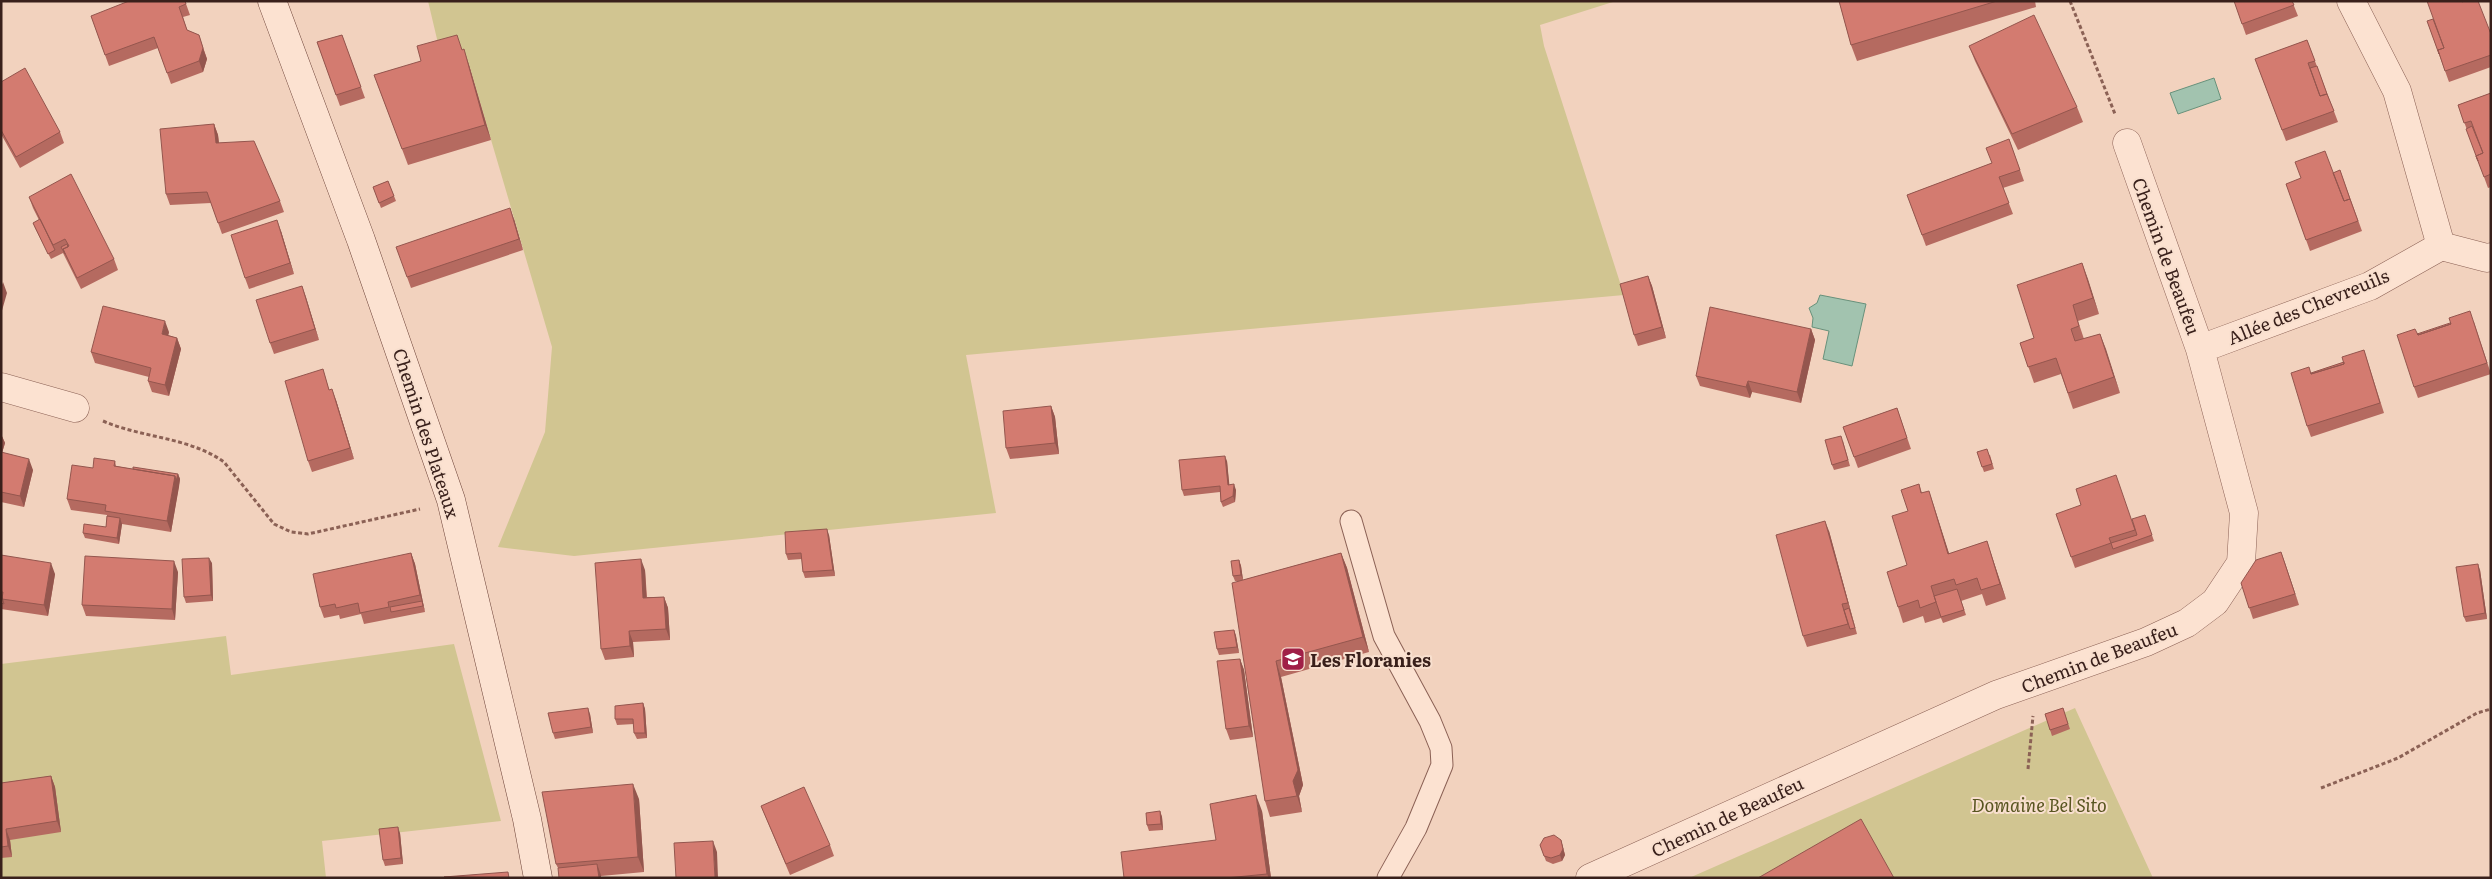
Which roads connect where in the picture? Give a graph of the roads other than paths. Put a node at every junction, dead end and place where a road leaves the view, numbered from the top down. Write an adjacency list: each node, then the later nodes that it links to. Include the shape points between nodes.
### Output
1 (272, 1): 10 (street, Chemin des Plateaux, via 361,240 451,500 527,819)
2 (2351, 1): 4 (street, via 2397,91)
3 (2127, 143): 6 (street, Chemin de Beaufeu)
4 (2441, 246): 5 (street); 6 (street, Allée des Chevreuils, via 2370,286)
5 (2491, 257)
6 (2200, 348): 12 (street, Chemin de Beaufeu, via 2244,513 2241,563 2216,602 2187,623 2146,642 1987,699)
7 (1, 387): 8 (street)
8 (76, 408)
9 (1351, 521): 11 (lane, via 1384,636 1441,748 1442,765 1416,828)
10 (538, 878)
11 (1388, 878)
12 (1590, 878)

